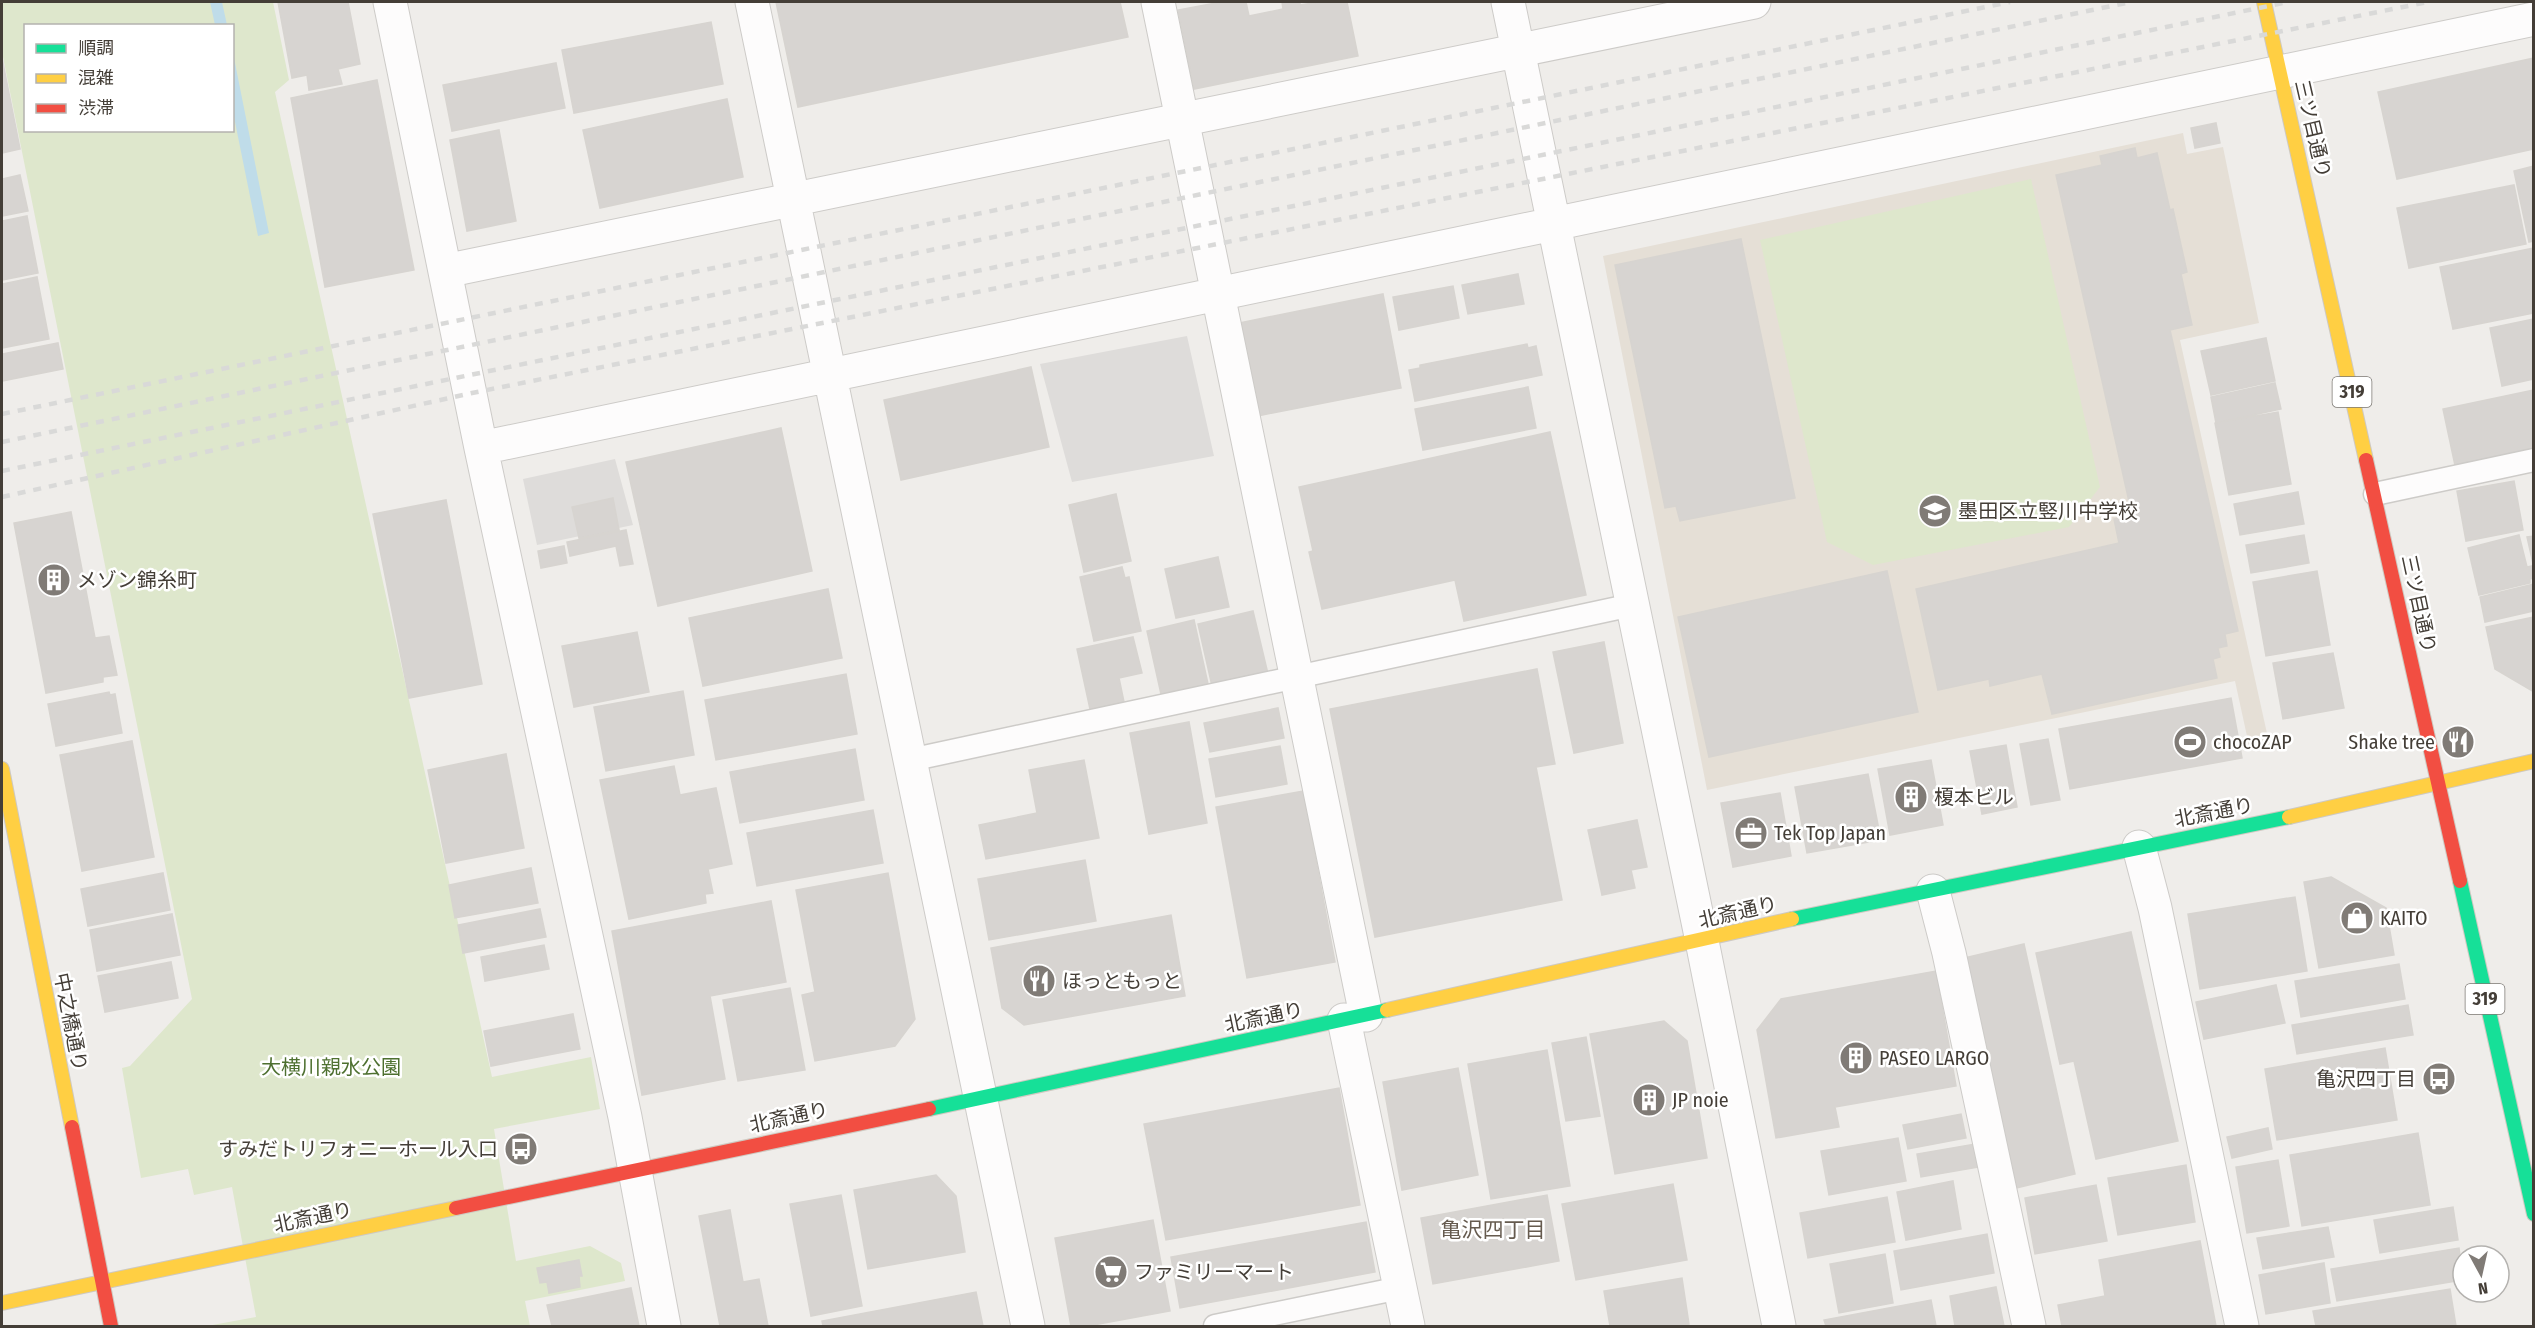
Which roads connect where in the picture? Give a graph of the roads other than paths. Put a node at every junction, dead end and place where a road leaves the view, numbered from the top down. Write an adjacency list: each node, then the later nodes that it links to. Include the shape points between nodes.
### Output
1 (390, 2): 13 (street)
2 (752, 2): 11 (street)
3 (1158, 2): 10 (street)
4 (1508, 2): 8 (street)
5 (1754, 2): 8 (street)
6 (2264, 2): 9 (street, 三ツ目通り / 319)
7 (2534, 19): 9 (street)
8 (1518, 50): 10 (street); 12 (street)
9 (2280, 72): 12 (street); 18 (street, 三ツ目通り / 319)
10 (1182, 119): 11 (street); 14 (street)
11 (793, 199): 13 (street); 15 (street)
12 (1554, 223): 14 (street); 19 (street)
13 (445, 270): 16 (street)
14 (1218, 293): 15 (street); 20 (street)
15 (830, 376): 16 (street); 21 (street)
16 (481, 448): 30 (street)
17 (2534, 460): 18 (lane)
18 (2375, 494): 24 (street, 三ツ目通り / 319)
19 (1632, 605): 20 (lane); 27 (street)
20 (1297, 677): 21 (lane); 28 (street)
21 (910, 760): 29 (street)
22 (2534, 762): 24 (street, 北斎通り)
23 (2, 769): 32 (street, 中之橋通り)
24 (2437, 784): 25 (street, 北斎通り); 31 (street, 三ツ目通り / 319)
25 (2139, 847): 26 (street, 北斎通り); 42 (street)
26 (1933, 891): 27 (street, 北斎通り); 41 (street)
27 (1702, 940): 28 (street, 北斎通り); 40 (street)
28 (1355, 1018): 29 (street, 北斎通り); 33 (street)
29 (981, 1097): 30 (street, 北斎通り); 37 (street)
30 (635, 1169): 32 (street, 北斎通り); 36 (street)
31 (2534, 1214)
32 (102, 1283): 34 (street, 北斎通り); 35 (street, 中之橋通り)
33 (1400, 1288): 38 (lane); 39 (street)
34 (2, 1303)
35 (111, 1326)
36 (664, 1326)
37 (1028, 1326)
38 (1215, 1326)
39 (1408, 1326)
40 (1779, 1326)
41 (2029, 1326)
42 (2242, 1326)

